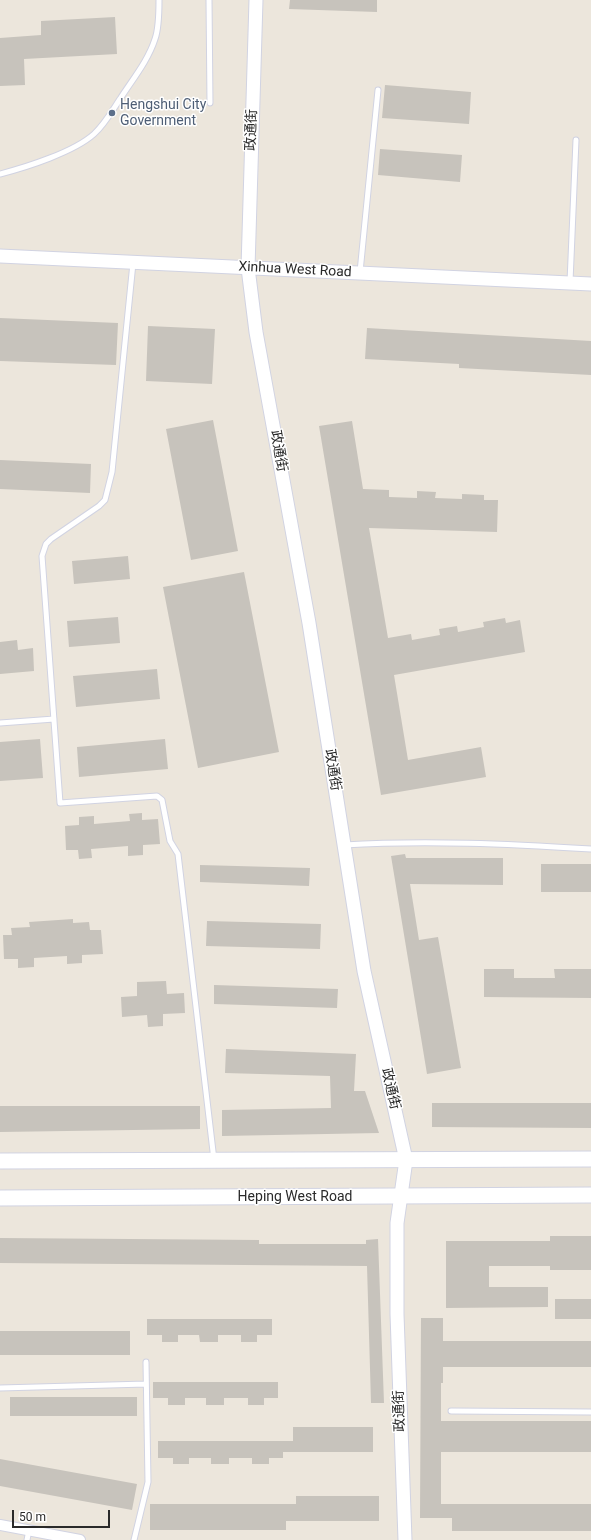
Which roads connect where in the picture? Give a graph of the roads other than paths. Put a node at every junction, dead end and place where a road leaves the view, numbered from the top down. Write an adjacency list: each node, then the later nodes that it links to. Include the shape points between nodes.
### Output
1 (159, 0): 7 (lane, via 156,39 142,66 94,134 50,158)
2 (209, 0): 5 (lane)
3 (256, 0): 10 (street, 政通街)
4 (378, 90): 11 (lane)
5 (210, 103)
6 (576, 140): 12 (lane)
7 (0, 174)
8 (0, 256): 9 (street, Xinhua West Road)
9 (134, 262): 10 (street, Xinhua West Road); 14 (lane, via 112,472 105,500 51,539 46,544 42,556)
10 (248, 268): 11 (street, Xinhua West Road); 16 (street, 政通街, via 256,332 309,623)
11 (360, 273): 12 (street, Xinhua West Road)
12 (570, 283): 13 (street, Xinhua West Road)
13 (591, 284)
14 (54, 719): 15 (lane); 19 (lane, via 60,803 157,796 162,800 170,841 178,854)
15 (0, 723)
16 (344, 846): 17 (lane, via 392,842 496,843); 20 (street, 政通街, via 364,971)
17 (591, 848)
18 (591, 1159): 20 (main road)
19 (214, 1160): 20 (main road); 21 (main road)
20 (406, 1160): 22 (street, 政通街)
21 (0, 1161)
22 (401, 1196): 23 (main road, Heping West Road); 24 (main road, Heping West Road); 34 (street, 政通街, via 397,1223 397,1314)
23 (591, 1196)
24 (0, 1198)
25 (146, 1362): 26 (lane)
26 (146, 1384): 27 (lane); 33 (lane, via 148,1482)
27 (0, 1388)
28 (451, 1411): 29 (lane)
29 (591, 1412)
30 (0, 1525): 31 (street)
31 (28, 1535): 32 (street)
32 (80, 1540)
33 (134, 1540)
34 (405, 1540)

